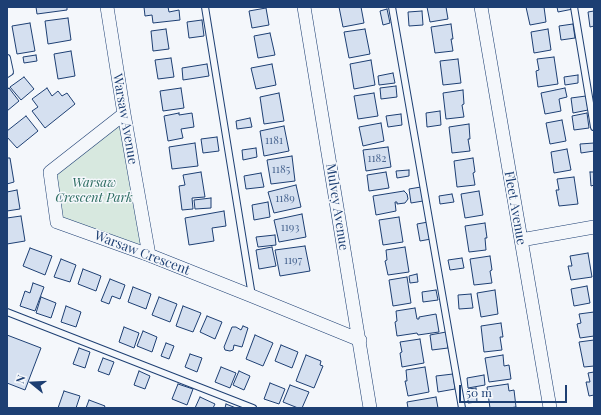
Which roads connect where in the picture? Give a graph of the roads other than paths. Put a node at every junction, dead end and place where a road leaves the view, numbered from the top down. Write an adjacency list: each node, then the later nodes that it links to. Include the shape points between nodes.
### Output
1 (106, 7): 9 (street, Warsaw Avenue)
2 (205, 7): 14 (lane)
3 (304, 7): 16 (street, Mulvey Avenue)
4 (392, 7): 19 (lane)
5 (481, 7): 12 (street, Fleet Avenue)
6 (574, 7): 10 (lane)
7 (7, 58): 8 (lane, via 10,72)
8 (7, 74)
9 (124, 114): 13 (street, Warsaw Avenue); 13 (street, Warsaw Crescent, via 50,172 56,222)
10 (594, 127)
11 (594, 227): 12 (street)
12 (521, 240): 20 (street, Fleet Avenue)
13 (149, 255): 14 (street, Warsaw Crescent)
14 (252, 296): 16 (street, Warsaw Crescent)
15 (7, 312): 17 (lane)
16 (360, 340): 18 (street, Mulvey Avenue)
17 (253, 408)
18 (370, 408)
19 (462, 408)
20 (550, 408)

